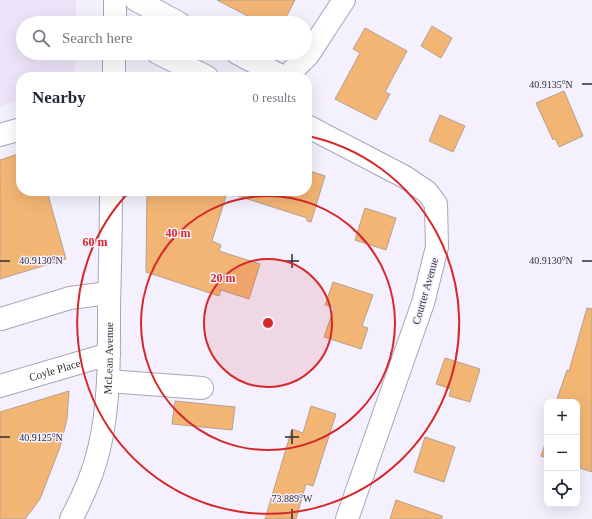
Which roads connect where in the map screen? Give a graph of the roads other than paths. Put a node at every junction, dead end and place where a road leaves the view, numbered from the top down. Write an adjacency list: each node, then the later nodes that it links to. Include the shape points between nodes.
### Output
1 (115, 0): 4 (street)
2 (136, 0): 5 (street)
3 (344, 0): 6 (street)
4 (115, 16)
5 (166, 16)
6 (312, 49)
7 (114, 60): 11 (street)
8 (172, 60): 12 (street)
9 (250, 60): 13 (street)
10 (304, 60): 14 (street)
11 (114, 72)
12 (197, 72)
13 (273, 72)
14 (292, 72)
15 (312, 129): 26 (street, Courter Avenue, via 405,177 427,192 436,204 437,247 423,303)
16 (16, 130): 17 (street)
17 (0, 135)
18 (111, 196): 19 (street, McLean Avenue)
19 (109, 293): 20 (street, via 70,298); 21 (street, McLean Avenue)
20 (1, 319)
21 (109, 354): 22 (street, McLean Avenue); 23 (street, Coyle Place)
22 (108, 381): 24 (street); 25 (street, McLean Avenue, via 100,449 89,481)
23 (0, 386)
24 (202, 388)
25 (71, 519)
26 (347, 519)

